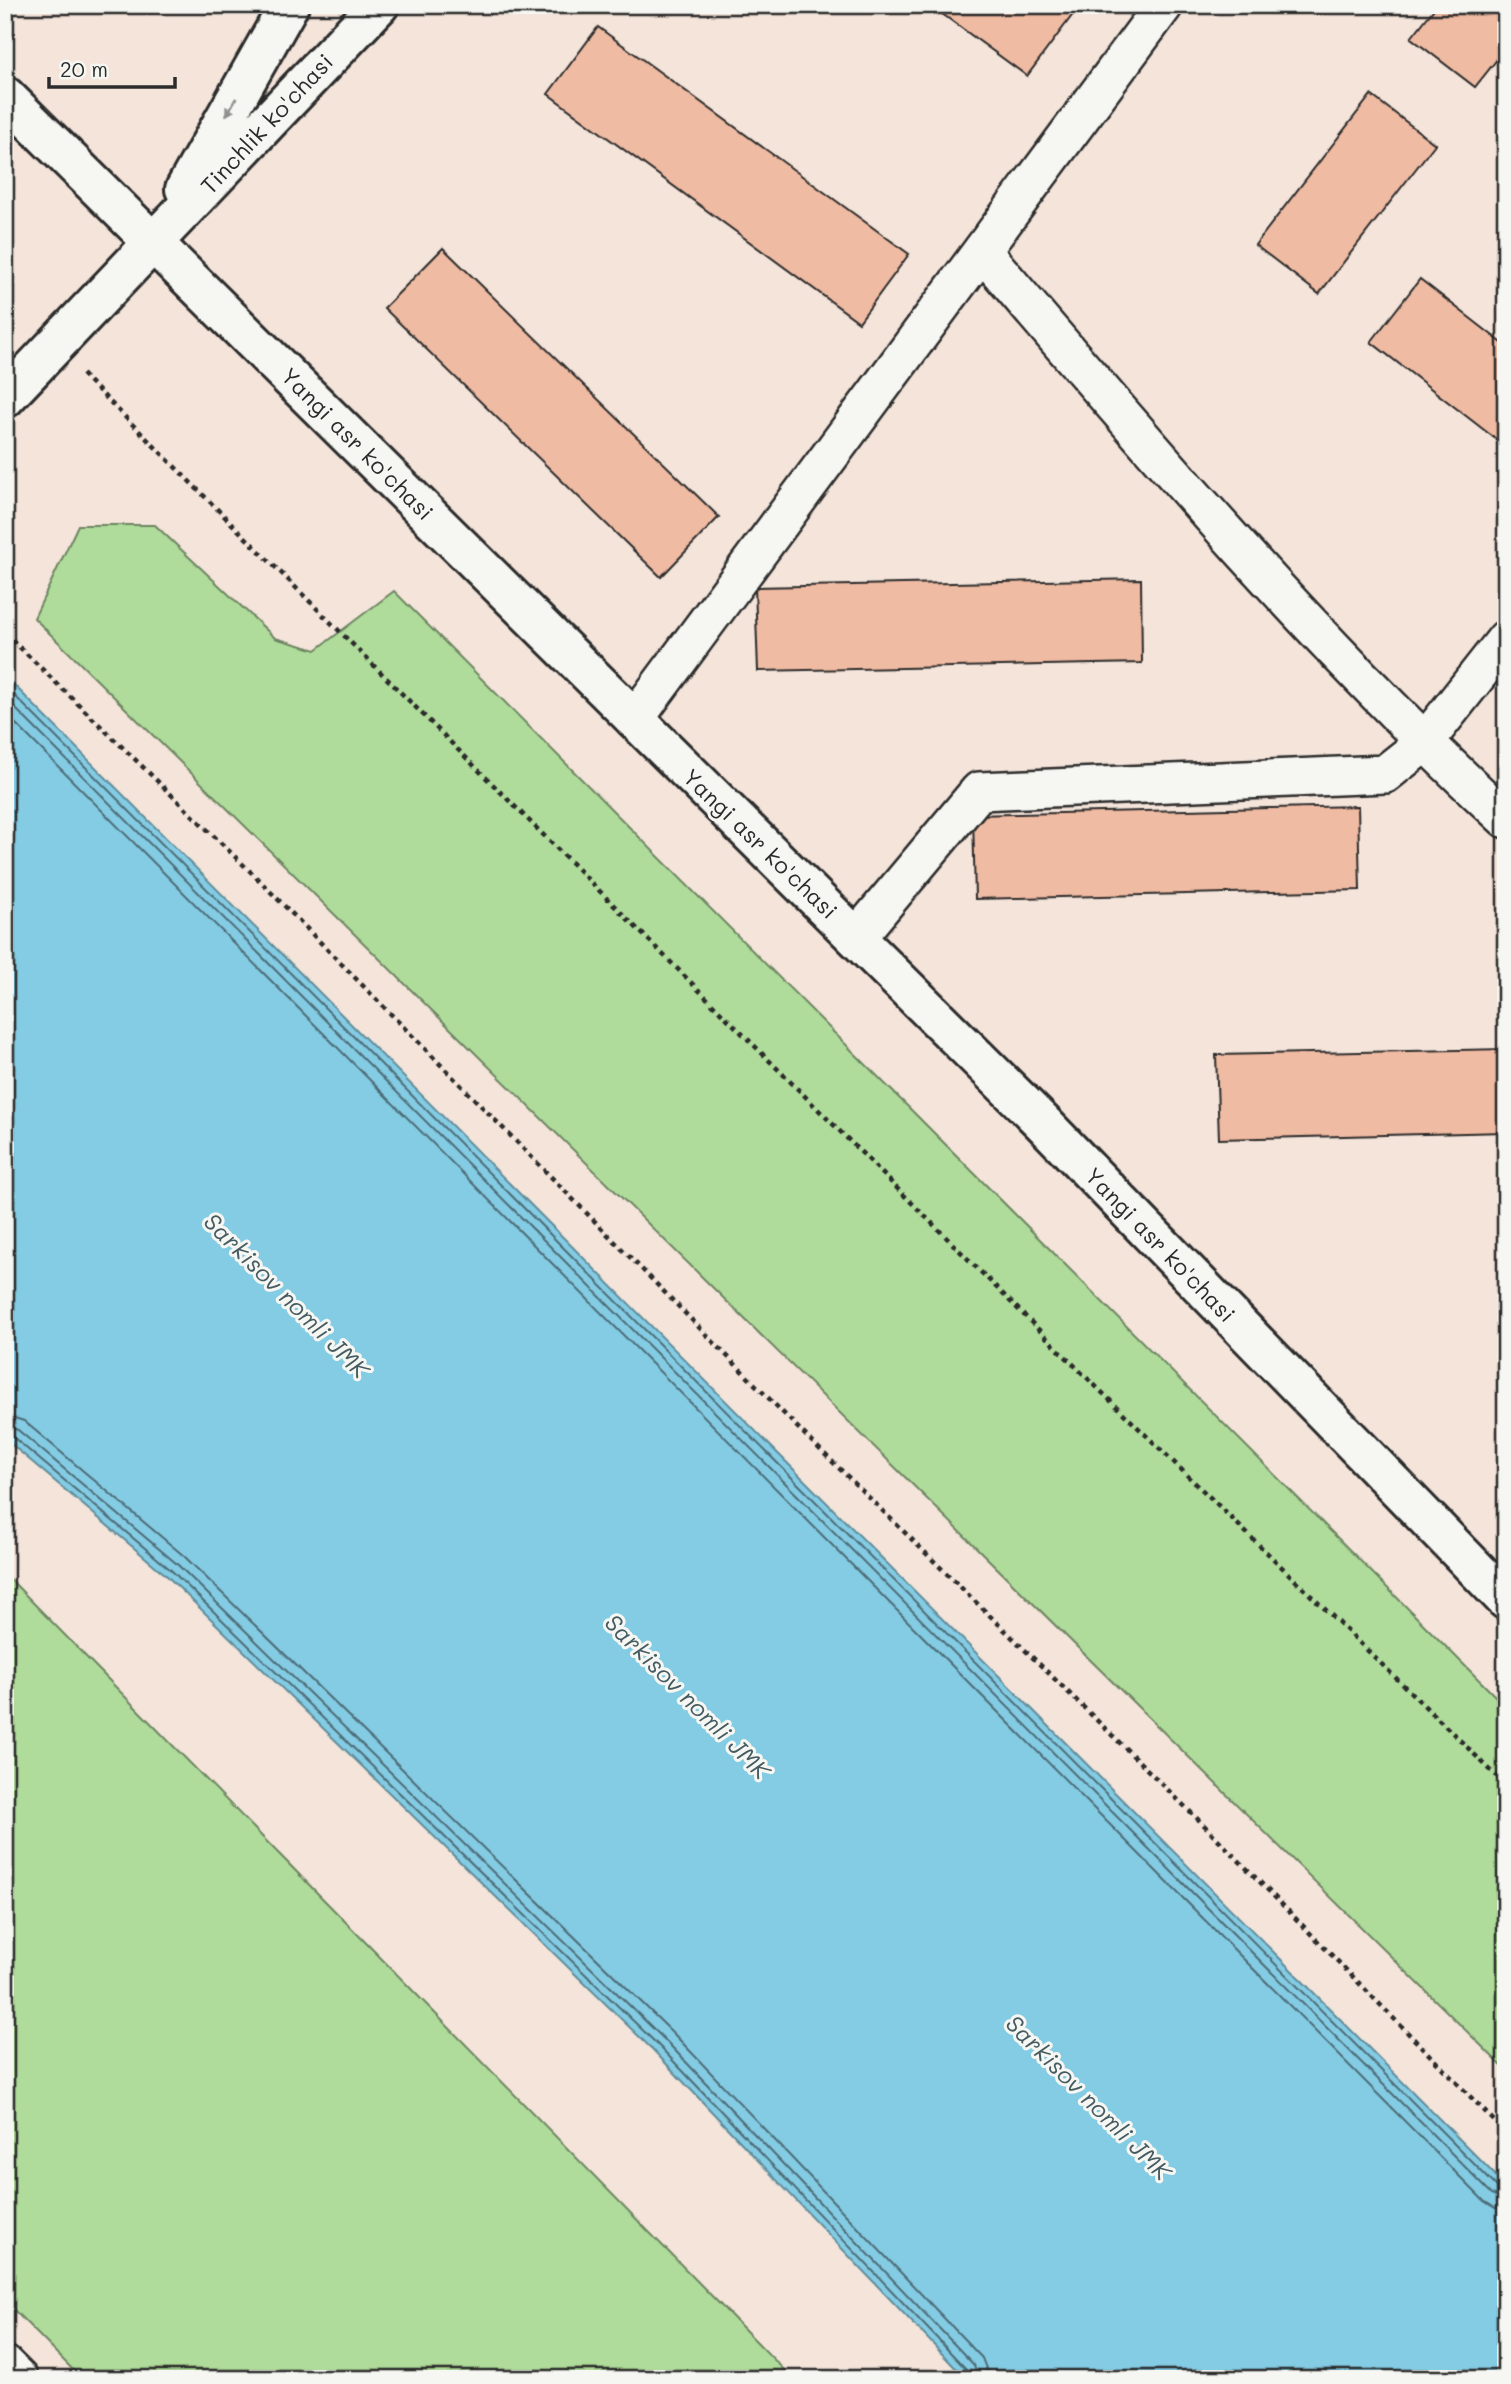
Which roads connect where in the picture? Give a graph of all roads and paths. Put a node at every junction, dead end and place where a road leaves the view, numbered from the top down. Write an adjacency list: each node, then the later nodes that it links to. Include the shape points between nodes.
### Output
1 (289, 5): 5 (street, Tinchlik ko'chasi, one-way to 5)
2 (379, 5): 5 (street, Tinchlik ko'chasi)
3 (1164, 5): 6 (street)
4 (5, 96): 5 (street, Yangi asr ko'chasi)
5 (155, 242): 7 (street, Tinchlik ko'chasi); 11 (street, Yangi asr ko'chasi)
6 (982, 251): 11 (street); 12 (street, via 1179,482)
7 (54, 348): 8 (street, Tinchlik ko'chasi); 16 (path, via 1081,1372)
8 (5, 398)
9 (5, 633): 17 (path, via 256,877 802,1432 1208,1829)
10 (1506, 639): 12 (street)
11 (634, 720): 14 (street, Yangi asr ko'chasi)
12 (1424, 743): 13 (street); 14 (street, via 1385,774 979,791)
13 (1506, 819)
14 (856, 938): 15 (street, Yangi asr ko'chasi)
15 (1506, 1600)
16 (1506, 1785)
17 (1506, 2133)
18 (5, 2365): 19 (street)
19 (19, 2379)

